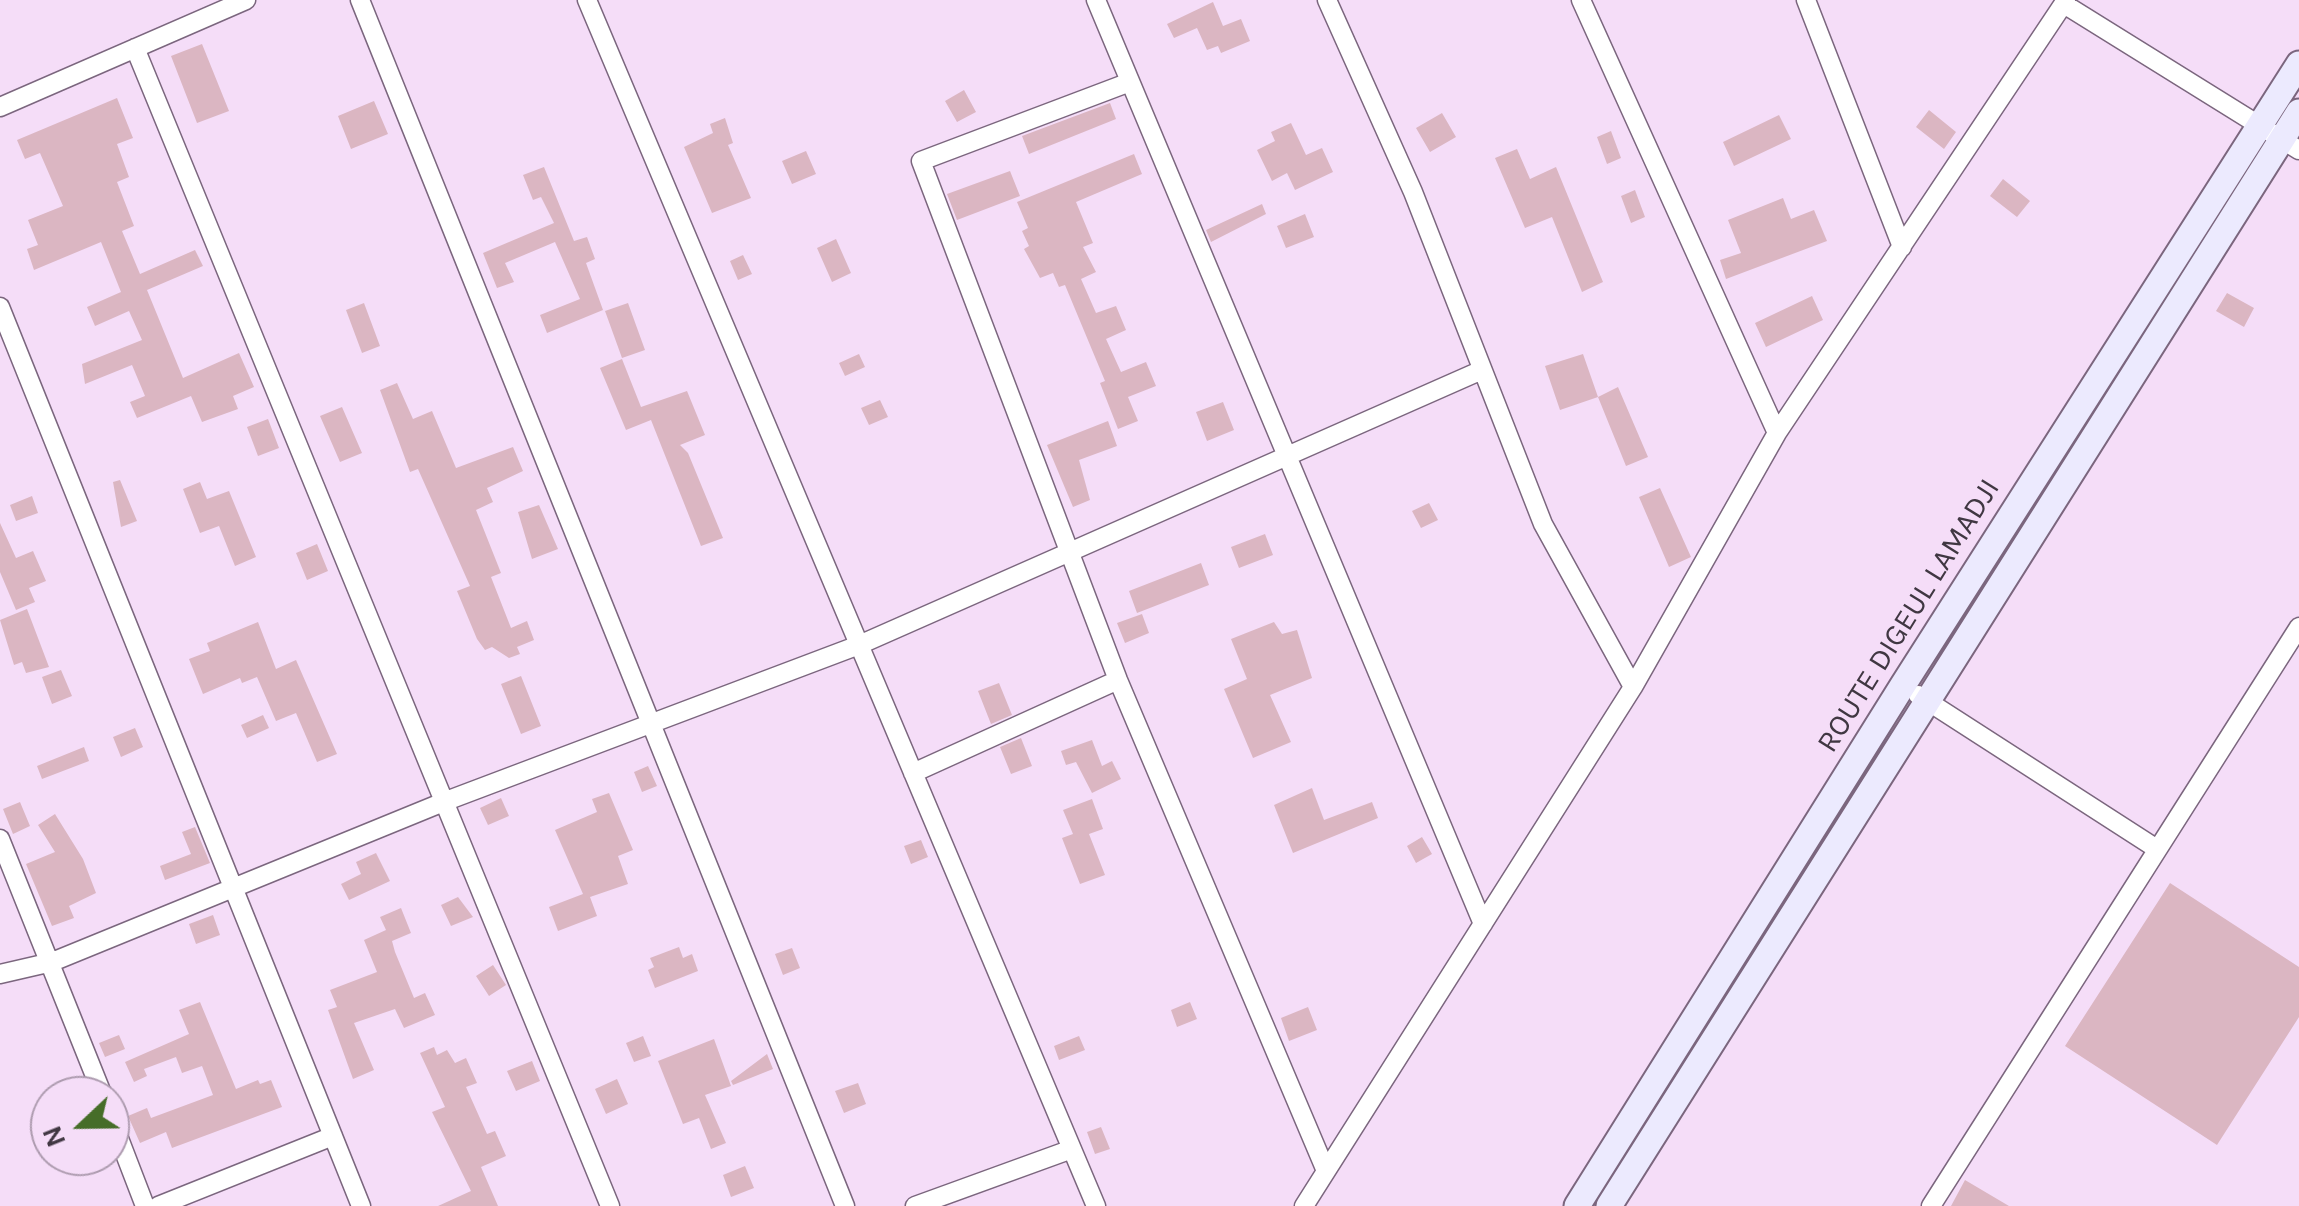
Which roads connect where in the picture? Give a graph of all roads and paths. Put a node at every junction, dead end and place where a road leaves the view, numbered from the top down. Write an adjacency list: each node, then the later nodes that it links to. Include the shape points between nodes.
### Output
1 (246, 0): 9 (street)
2 (360, 0): 27 (street)
3 (587, 0): 22 (street)
4 (1096, 0): 11 (street)
5 (1327, 0): 17 (street, via 1413,192)
6 (1581, 0): 18 (street)
7 (1806, 0): 15 (street)
8 (2065, 2): 14 (street); 15 (street)
9 (134, 48): 12 (street); 29 (street)
10 (2299, 64): 14 (main road, ROUTE DIGEUL LAMADJI)
11 (1130, 82): 19 (street); 20 (street, via 920,161)
12 (0, 106)
13 (2299, 112): 14 (main road, ROUTE DIGEUL LAMADJI)
14 (2281, 138): 24 (main road, ROUTE DIGEUL LAMADJI); 26 (main road, ROUTE DIGEUL LAMADJI)
15 (1902, 247): 18 (street)
16 (0, 307): 32 (street)
17 (1482, 370): 19 (street); 25 (street, via 1543,524)
18 (1778, 433): 25 (street)
19 (1286, 457): 20 (street); 33 (street)
20 (1070, 552): 22 (street); 23 (street)
21 (2299, 627): 31 (street)
22 (859, 645): 27 (street); 28 (street)
23 (1118, 680): 28 (street); 40 (street)
24 (1902, 685): 26 (street); 49 (main road, ROUTE DIGEUL LAMADJI)
25 (1633, 687): 33 (street)
26 (1927, 701): 31 (street); 50 (main road, ROUTE DIGEUL LAMADJI)
27 (652, 727): 29 (street); 45 (street)
28 (913, 773): 38 (street)
29 (446, 802): 32 (street); 44 (street)
30 (0, 839): 34 (street)
31 (2157, 849): 51 (street)
32 (235, 887): 34 (street); 37 (street)
33 (1483, 924): 40 (street)
34 (52, 962): 35 (street); 36 (street)
35 (0, 974)
36 (95, 1076)
37 (332, 1136): 42 (street); 43 (street)
38 (1072, 1149): 46 (street); 47 (street)
39 (130, 1167): 41 (street)
40 (1326, 1171): 48 (street)
41 (145, 1206)
42 (158, 1206)
43 (361, 1206)
44 (610, 1206)
45 (844, 1206)
46 (914, 1206)
47 (1096, 1206)
48 (1304, 1206)
49 (1577, 1206)
50 (1609, 1206)
51 (1932, 1206)

